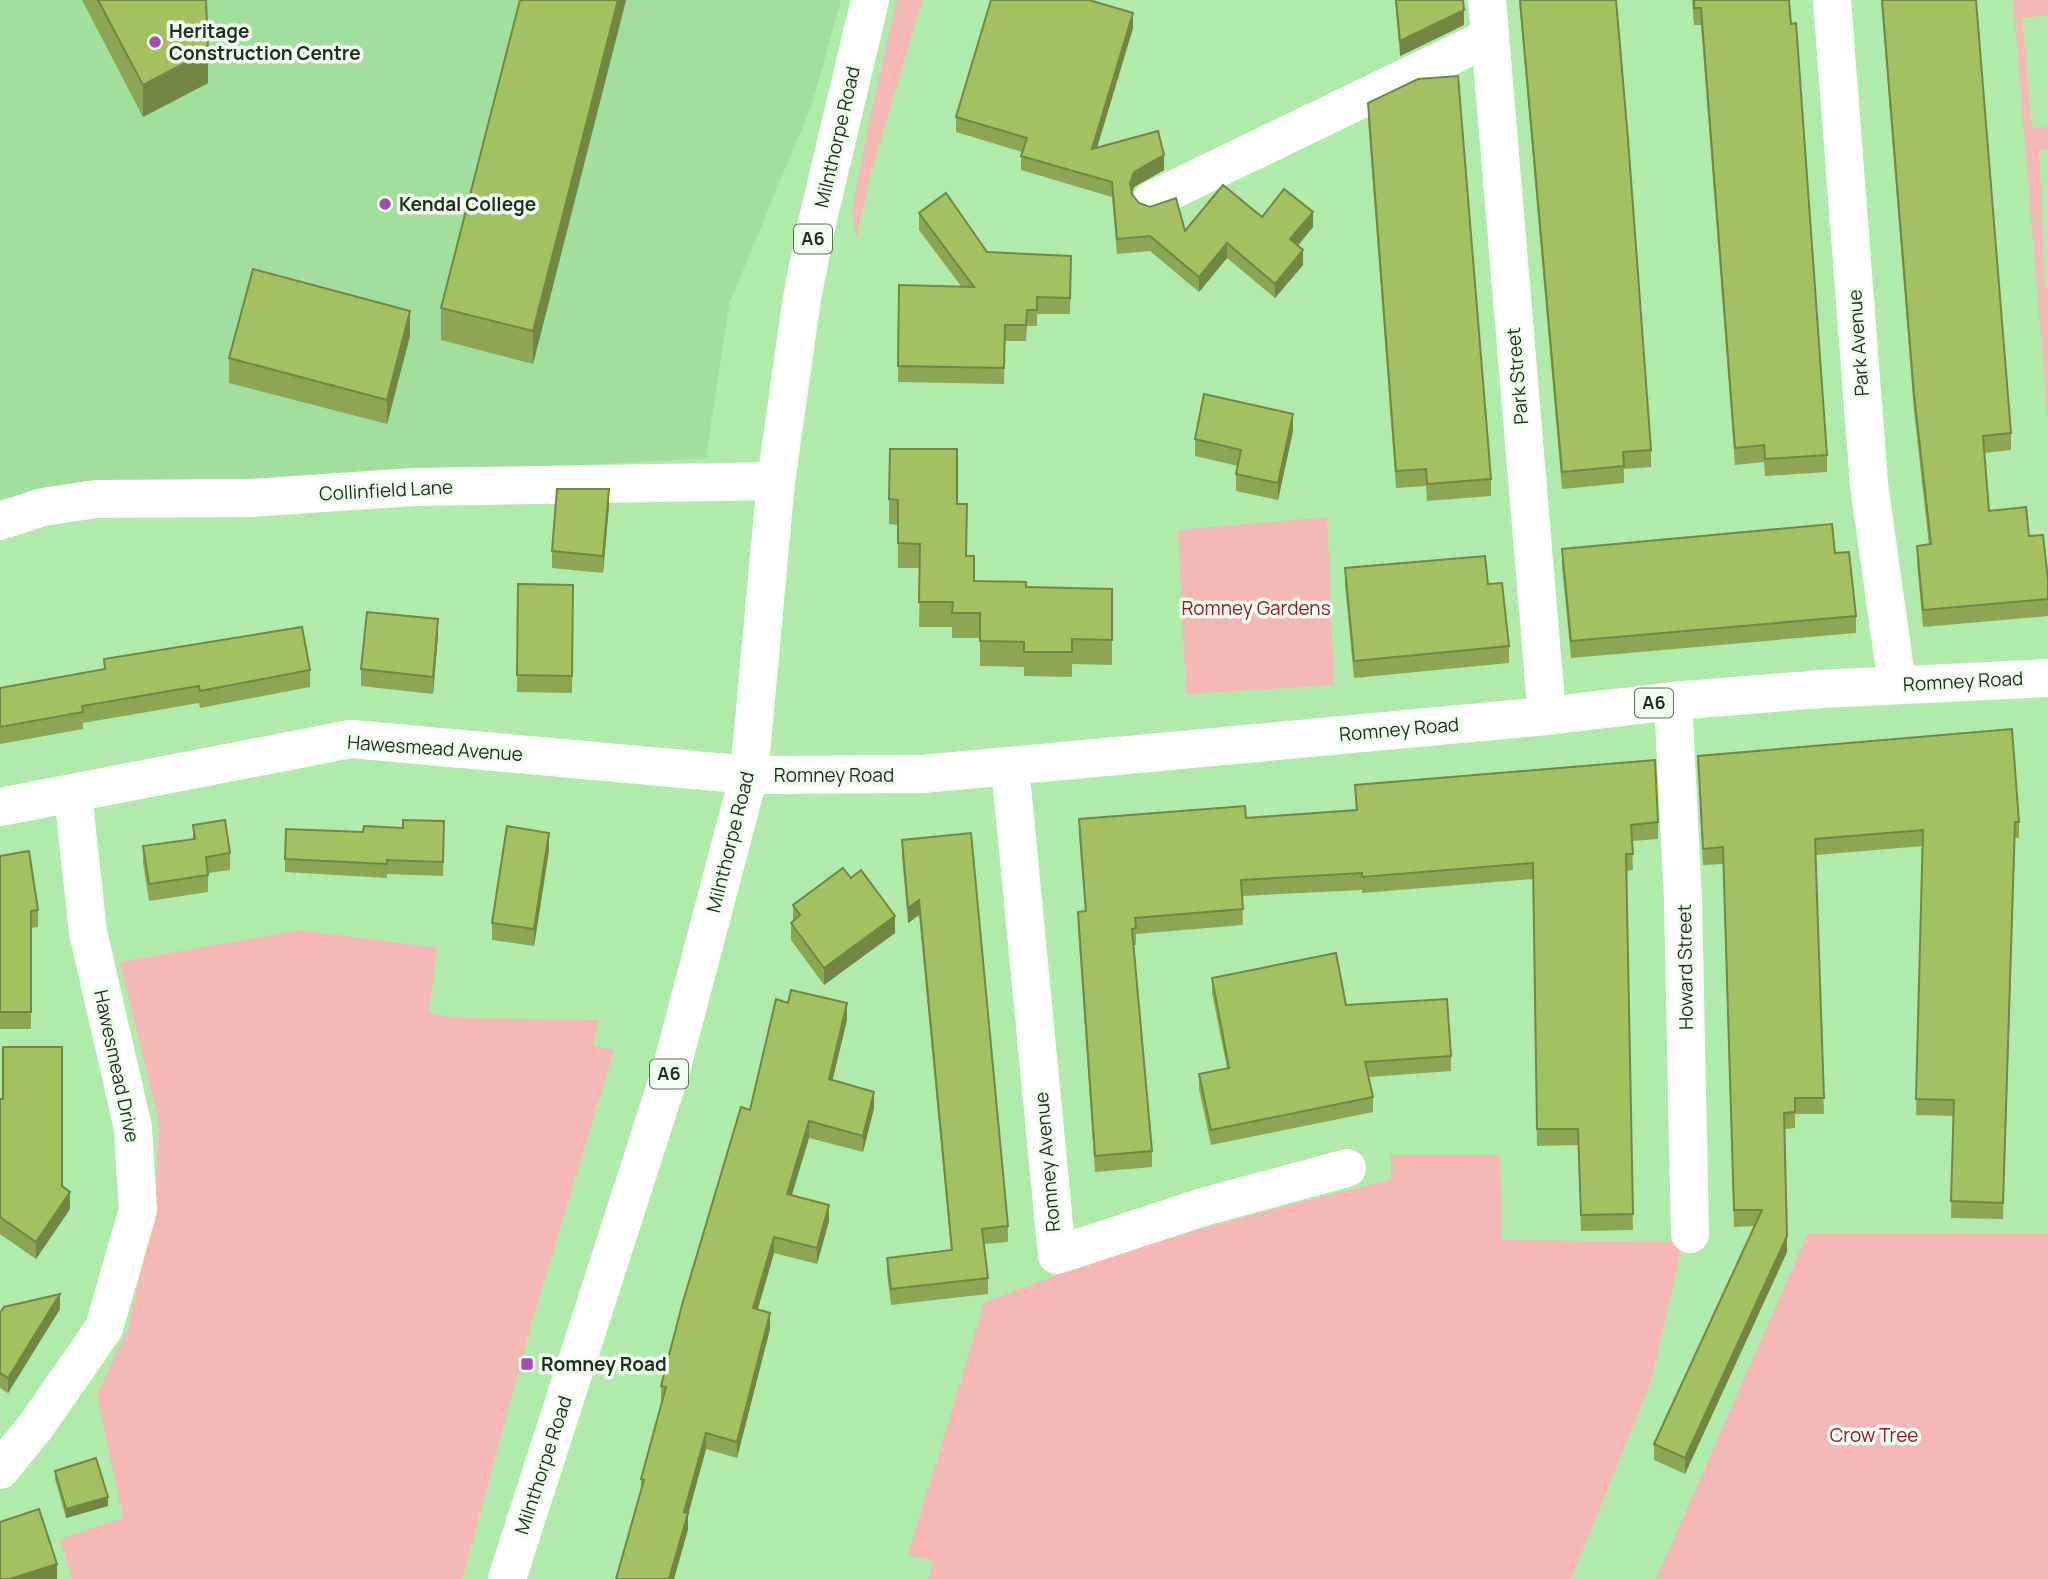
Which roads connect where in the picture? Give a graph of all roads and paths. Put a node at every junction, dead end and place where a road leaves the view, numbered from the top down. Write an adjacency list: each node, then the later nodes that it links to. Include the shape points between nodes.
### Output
1 (870, 0): 5 (main road, Milnthorpe Road / A6, via 810,258)
2 (1832, 0): 8 (main road, Park Avenue, via 1870,484)
3 (1489, 18): 4 (main road, Park Street); 10 (main road, Park Street)
4 (1152, 200)
5 (776, 481): 6 (main road, Collinfield Lane, via 414,487 250,498 96,499 43,507); 12 (main road, Milnthorpe Road / A6)
6 (0, 521)
7 (2048, 678): 8 (main road, Romney Road / A6)
8 (1897, 685): 9 (main road, Romney Road / A6)
9 (1673, 701): 10 (main road, Romney Road / A6); 16 (main road, Howard Street, via 1683,901)
10 (1546, 716): 11 (main road, Romney Road / A6)
11 (1010, 766): 12 (main road, Romney Road / A6, via 881,776); 15 (main road, Romney Avenue, via 1056,1255 1203,1206)
12 (749, 775): 13 (main road, Hawesmead Avenue, via 351,739); 18 (main road, Milnthorpe Road / A6, via 671,1070)
13 (73, 794): 14 (main road, Hawesmead Avenue); 17 (main road, Hawesmead Drive, via 88,932 133,1128 138,1210 104,1328)
14 (0, 807)
15 (1347, 1168)
16 (1690, 1234)
17 (0, 1470)
18 (507, 1579)

